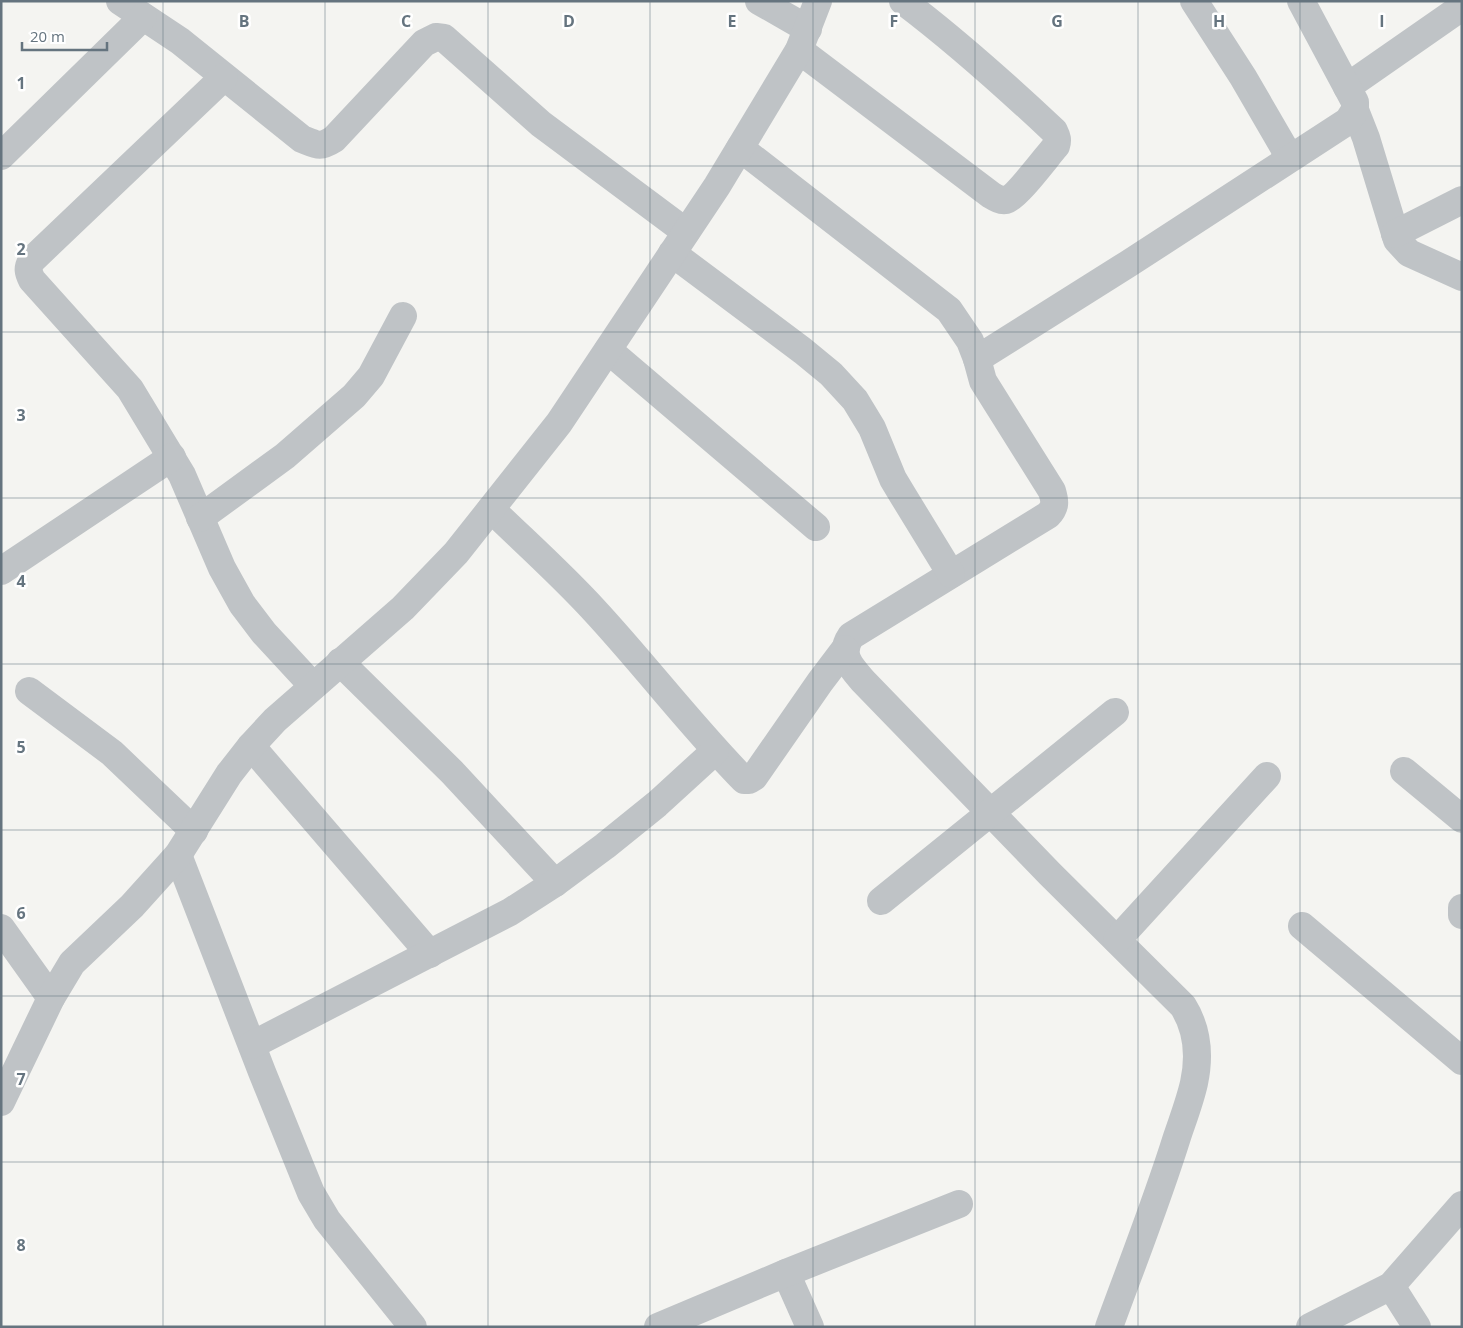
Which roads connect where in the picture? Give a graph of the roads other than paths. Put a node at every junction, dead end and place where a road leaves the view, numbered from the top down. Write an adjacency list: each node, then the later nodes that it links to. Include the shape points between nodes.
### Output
1 (120, 1): 8 (street)
2 (759, 1): 9 (street)
3 (818, 1): 9 (street)
4 (903, 1): 9 (street, via 993,74 1057,136 1056,146 1016,193 1006,200 991,195)
5 (1194, 1): 14 (street)
6 (1302, 1): 11 (street)
7 (1462, 7): 11 (street)
8 (143, 17): 10 (street, via 180,41); 13 (street)
9 (804, 40): 12 (street)
10 (224, 77): 17 (street, via 302,139 325,145 424,43 436,37 444,38); 22 (street, via 32,260 28,272 130,389)
11 (1351, 99): 14 (street, via 1348,121); 16 (street)
12 (740, 148): 17 (street); 21 (street, via 940,301 960,325)
13 (1, 156)
14 (1290, 158): 21 (street)
15 (1462, 200): 16 (street)
16 (1394, 234): 18 (street, via 1409,253)
17 (679, 243): 20 (street); 27 (street, via 831,374 855,400 872,428 893,478)
18 (1462, 276)
19 (403, 316): 24 (street, via 371,376 354,396 285,456)
20 (608, 350): 23 (street, via 559,424); 25 (street)
21 (977, 359): 27 (street, via 983,381 1052,491 1055,502 1048,515)
22 (172, 457): 24 (street); 26 (street)
23 (491, 509): 29 (street, via 456,553 403,608); 34 (street, via 593,609)
24 (200, 518): 30 (street, via 242,604)
25 (816, 528)
26 (1, 571)
27 (952, 574): 28 (street, via 851,636 845,644)
28 (846, 649): 34 (street, via 754,777 744,780); 37 (street, via 850,666 864,682)
29 (340, 662): 30 (street); 41 (street, via 452,772)
30 (313, 686): 33 (street)
31 (29, 691): 39 (street, via 112,753)
32 (1115, 712): 37 (street)
33 (252, 746): 39 (street, via 229,774); 48 (street)
34 (715, 751): 41 (street, via 649,810)
35 (1404, 771): 38 (street)
36 (1267, 776): 47 (street)
37 (990, 813): 42 (street); 47 (street)
38 (1462, 819)
39 (194, 831): 40 (street)
40 (178, 855): 49 (street, via 132,906 72,963); 50 (street)
41 (555, 883): 48 (street, via 510,912)
42 (881, 901)
43 (1462, 908): 44 (street)
44 (1462, 914)
45 (1302, 926): 51 (street)
46 (1, 928): 49 (street)
47 (1117, 940): 60 (street, via 1183,1006 1192,1020 1197,1057 1194,1083 1170,1161)
48 (430, 954): 50 (street)
49 (51, 998): 52 (street)
50 (252, 1045): 57 (street, via 310,1192 326,1220)
51 (1460, 1056)
52 (1, 1102)
53 (959, 1204): 55 (street)
54 (1462, 1205): 56 (street)
55 (786, 1273): 58 (street); 59 (street)
56 (1391, 1286): 61 (street); 62 (street)
57 (413, 1327)
58 (658, 1327)
59 (810, 1327)
60 (1109, 1327)
61 (1310, 1327)
62 (1416, 1327)

